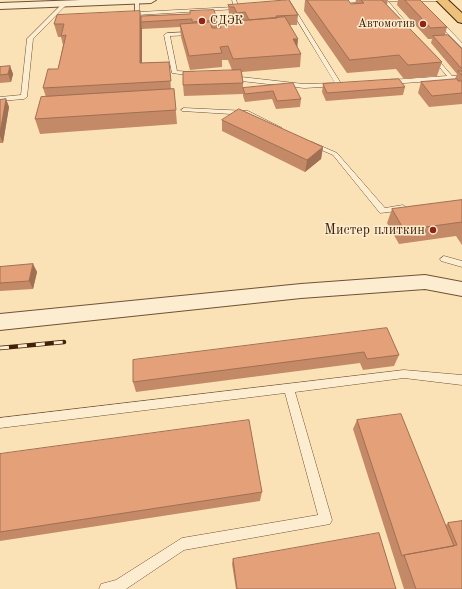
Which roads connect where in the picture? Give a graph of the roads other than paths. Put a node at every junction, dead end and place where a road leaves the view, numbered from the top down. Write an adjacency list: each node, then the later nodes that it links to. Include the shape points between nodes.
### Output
1 (151, 0): 9 (street)
2 (234, 0): 9 (lane, via 238,8 137,14)
3 (287, 0): 26 (lane)
4 (346, 0): 10 (lane)
5 (377, 0): 6 (lane)
6 (384, 0): 7 (lane); 17 (lane)
7 (418, 0): 8 (lane); 14 (lane)
8 (442, 0): 16 (main road)
9 (137, 1): 11 (street)
10 (370, 1)
11 (83, 2): 12 (street)
12 (66, 4): 13 (street); 28 (lane, via 30,39 24,97)
13 (0, 6)
14 (423, 6)
15 (434, 17): 19 (lane)
16 (462, 19)
17 (410, 30)
18 (197, 33): 21 (lane, via 167,35 174,72)
19 (462, 46)
20 (431, 54): 24 (lane)
21 (197, 74)
22 (462, 77): 24 (lane)
23 (228, 78): 26 (lane, via 304,86)
24 (451, 78): 25 (lane)
25 (384, 82)
26 (339, 85): 27 (lane)
27 (347, 85)
28 (0, 100)
29 (184, 110): 30 (lane, via 248,113)
30 (284, 130)
31 (306, 140): 32 (lane, via 335,154 383,211)
32 (407, 208)
33 (444, 259): 34 (lane)
34 (462, 264)
35 (462, 288): 36 (street, via 425,282 301,291)
36 (0, 322)
37 (462, 380): 38 (lane, via 404,374)
38 (289, 388): 39 (lane); 40 (lane, via 326,520 182,544 119,586)
39 (0, 423)
40 (106, 589)

